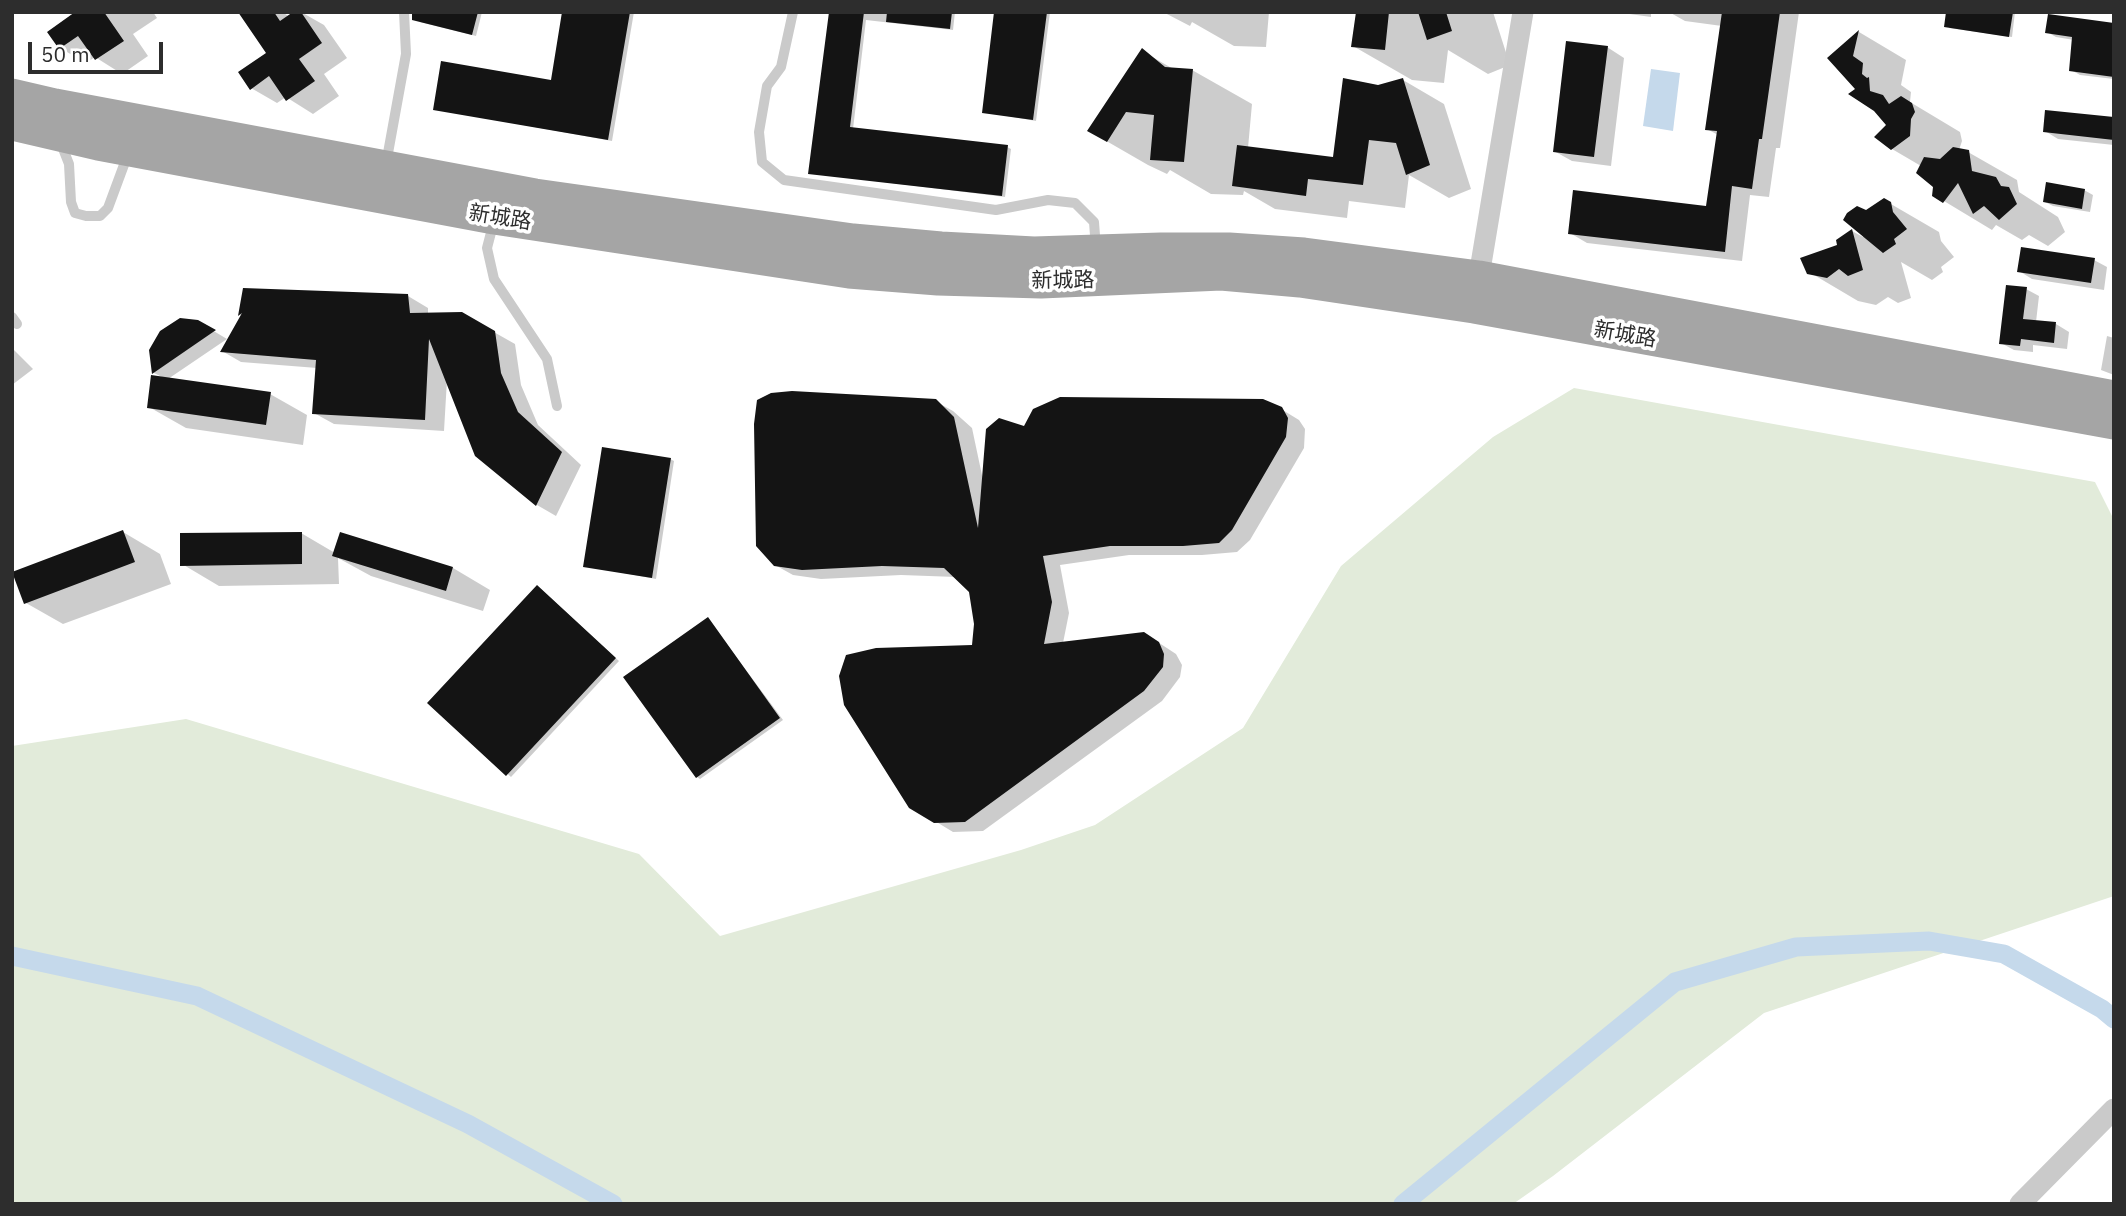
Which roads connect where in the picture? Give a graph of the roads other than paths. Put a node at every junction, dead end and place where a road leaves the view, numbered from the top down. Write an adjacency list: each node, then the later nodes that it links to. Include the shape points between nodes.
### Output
1 (404, 12): 8 (lane, via 406,54)
2 (793, 12): 10 (lane, via 781,67 768,86 759,132 762,163 784,180 996,210 1048,200 1075,203 1094,222)
3 (1522, 12): 11 (street)
4 (12, 95): 8 (main road, 新城路)
5 (12, 124): 6 (main road, 新城路)
6 (58, 135): 7 (main road, 新城路); 7 (lane, via 69,164 71,202 75,213 86,216 100,216 108,208)
7 (129, 150): 9 (main road, 新城路)
8 (386, 167): 10 (main road, 新城路, via 534,195 853,240 1021,252)
9 (494, 218): 11 (main road, 新城路, via 874,274 938,279 1041,282 1221,274); 13 (lane, via 488,248 494,279 547,359)
10 (1096, 250): 11 (main road, 新城路, via 1229,249 1304,254)
11 (1477, 292): 12 (main road, 新城路); 14 (main road, 新城路)
12 (2114, 397)
13 (557, 406)
14 (2114, 423)
15 (2114, 1110): 16 (street)
16 (2020, 1204)

